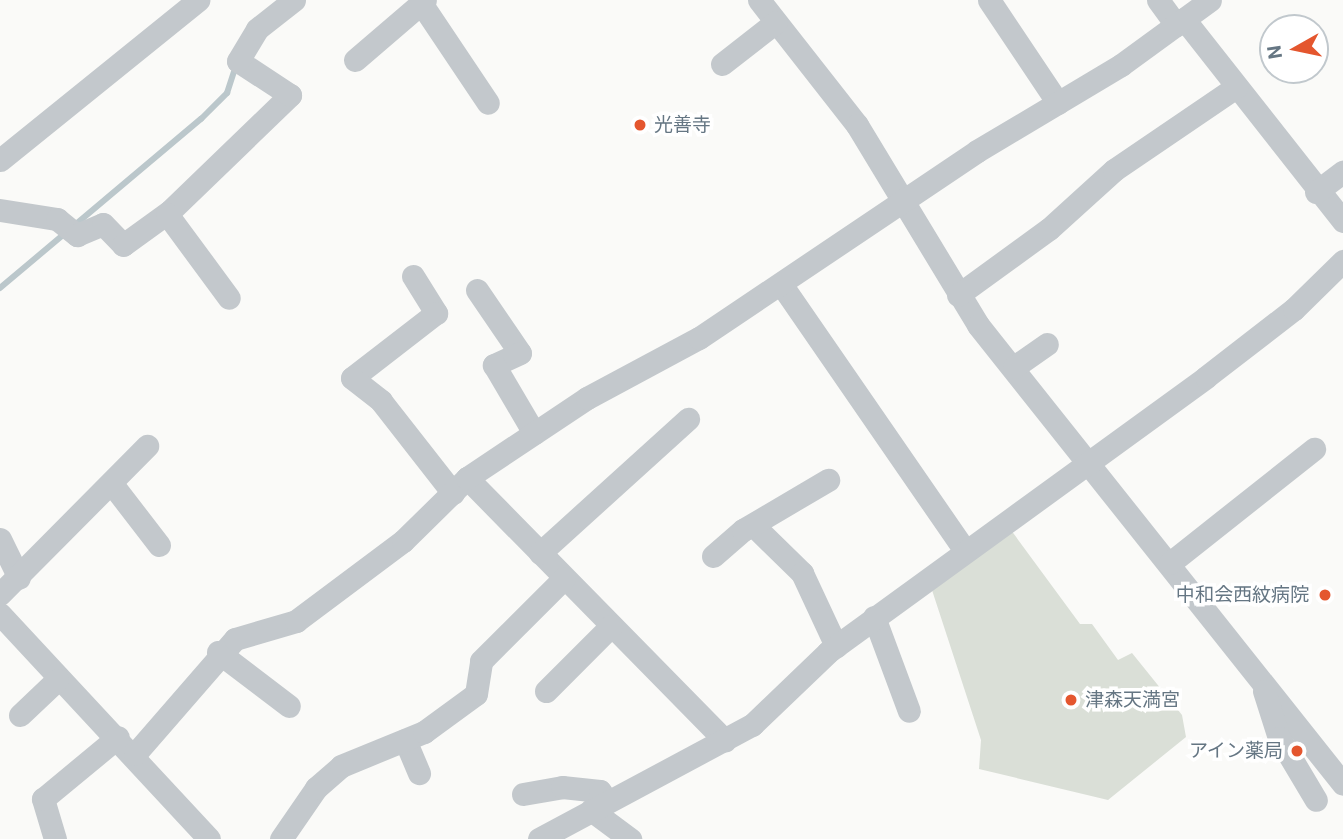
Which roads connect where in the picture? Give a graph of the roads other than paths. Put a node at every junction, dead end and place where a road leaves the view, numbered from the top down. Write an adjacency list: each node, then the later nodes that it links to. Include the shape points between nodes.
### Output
1 (198, 0): 15 (street)
2 (294, 0): 20 (street, via 257,29 238,61 290,95)
3 (758, 0): 8 (street)
4 (1158, 0): 9 (street)
5 (1210, 0): 9 (street)
6 (423, 2): 10 (street); 13 (street)
7 (986, 6): 14 (street)
8 (776, 22): 11 (street); 18 (street, via 857,125)
9 (1180, 22): 12 (street); 14 (street)
10 (355, 60)
11 (722, 64)
12 (1236, 87): 17 (street); 26 (street, via 1114,170 1049,229)
13 (488, 103)
14 (1058, 103): 18 (street)
15 (0, 160)
16 (1343, 172): 17 (street)
17 (1316, 192): 21 (street)
18 (905, 200): 24 (street); 26 (street)
19 (0, 210): 20 (street, via 72,230 103,224 124,245)
20 (167, 214): 27 (street)
21 (1343, 221)
22 (1343, 261): 34 (street, via 1294,309)
23 (413, 276): 37 (street, via 436,313 352,377 381,401)
24 (781, 284): 31 (street); 41 (street)
25 (477, 290): 31 (street, via 520,353 494,366)
26 (958, 295): 29 (street)
27 (229, 298)
28 (1047, 344): 29 (street)
29 (1014, 368): 34 (street)
30 (688, 419): 42 (street)
31 (534, 433): 37 (street)
32 (148, 446): 36 (street)
33 (1314, 449): 44 (street)
34 (1090, 459): 41 (street); 44 (street)
35 (828, 480): 38 (street)
36 (112, 484): 40 (street); 45 (street)
37 (460, 485): 42 (street); 52 (street, via 404,541 296,621 265,626)
38 (753, 525): 43 (street); 51 (street, via 802,573)
39 (0, 539): 45 (street)
40 (159, 545)
41 (964, 549): 49 (street)
42 (540, 553): 46 (street)
43 (713, 556)
44 (1170, 564): 54 (street)
45 (19, 578): 47 (street)
46 (564, 578): 50 (street); 60 (street, via 481,661 476,694 452,715)
47 (0, 594)
48 (0, 614): 53 (street)
49 (874, 617): 51 (street); 57 (street)
50 (611, 626): 55 (street); 61 (street)
51 (836, 646): 61 (street, via 752,725)
52 (218, 652): 56 (street); 62 (street, via 163,728)
53 (57, 680): 58 (street); 59 (street)
54 (1264, 685): 64 (street); 66 (street, via 1274,726)
55 (546, 691)
56 (289, 706)
57 (909, 711)
58 (20, 715)
59 (118, 737): 62 (street); 68 (street, via 43,799)
60 (405, 740): 63 (street); 70 (street, via 341,766 316,788)
61 (725, 741): 67 (street)
62 (135, 754): 69 (street)
63 (419, 773)
64 (1343, 784)
65 (523, 794): 67 (street, via 562,787 600,791)
66 (1316, 800)
67 (599, 806): 71 (street); 72 (street)
68 (55, 839)
69 (209, 839)
70 (281, 839)
71 (539, 839)
72 (630, 839)

